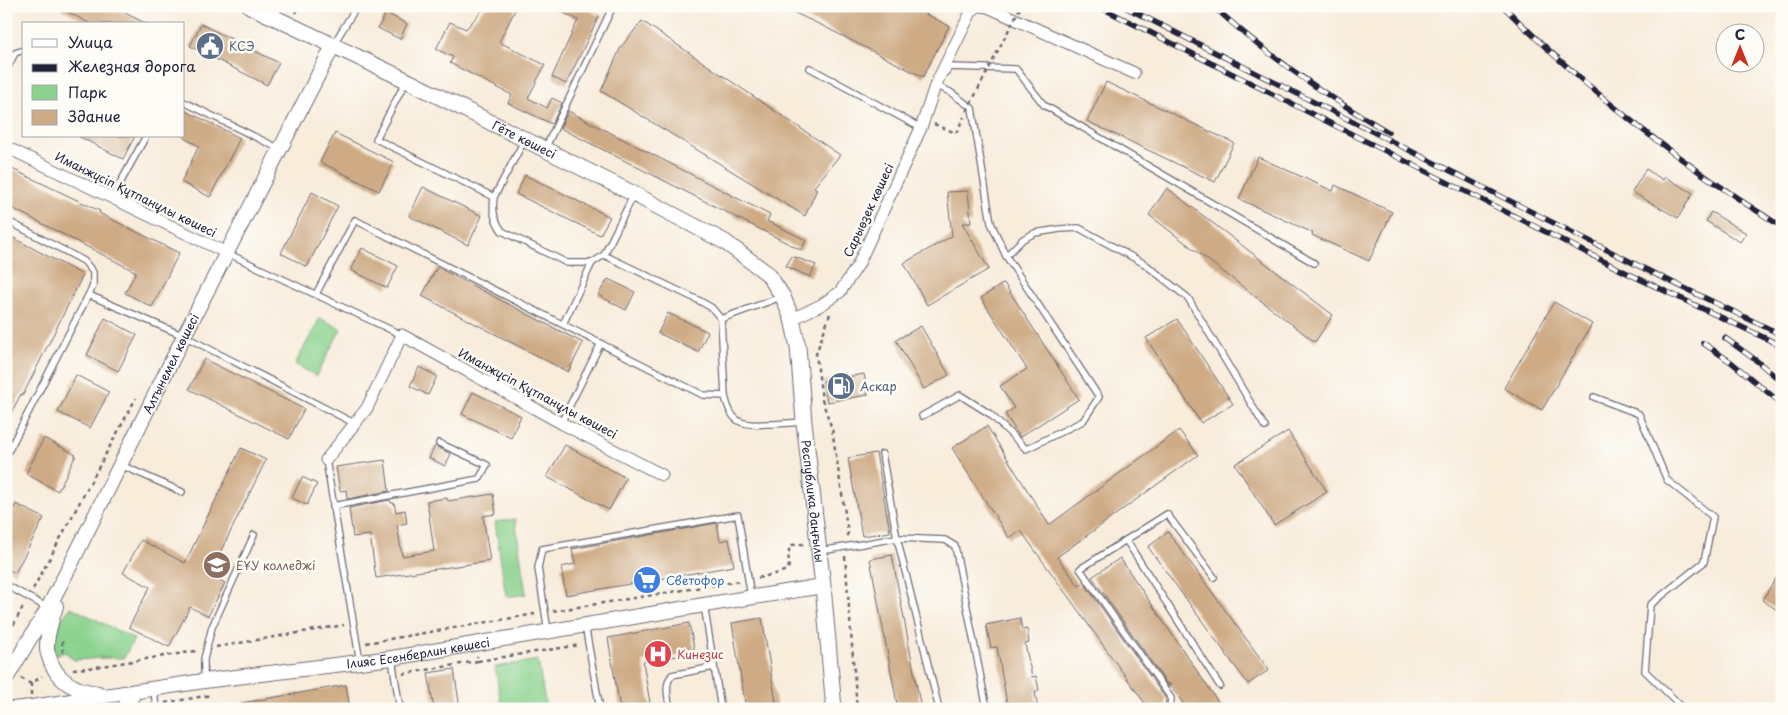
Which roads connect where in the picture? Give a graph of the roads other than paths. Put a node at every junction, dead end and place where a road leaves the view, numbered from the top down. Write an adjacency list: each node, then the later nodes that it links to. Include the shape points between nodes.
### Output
1 (250, 6): 6 (main road, Гёте көшесі)
2 (357, 6): 7 (lane)
3 (613, 6): 20 (lane)
4 (977, 6): 13 (street, Сарыөзек көшесі, via 971,12)
5 (982, 6): 11 (street)
6 (277, 12): 7 (main road, Гёте көшесі)
7 (333, 46): 12 (main road, Гёте көшесі); 19 (street, Алтынемел көшесі)
8 (22, 51): 10 (lane, via 15,53)
9 (810, 68): 15 (lane)
10 (6, 71)
11 (1134, 73)
12 (406, 80): 17 (main road, Гёте көшесі); 22 (lane, via 376,139)
13 (935, 86): 15 (street, Сарыөзек көшесі); 27 (lane, via 950,92 972,108 991,222); 29 (lane, via 949,67 1016,69 1044,105)
14 (185, 102): 19 (lane)
15 (921, 128): 34 (street, Сарыөзек көшесі, via 858,265 840,292)
16 (145, 138): 23 (lane)
17 (524, 141): 20 (main road, Гёте көшесі); 22 (lane)
18 (6, 147): 23 (street, Иманжүсіп Құтпанұлы көшесі)
19 (280, 149): 25 (street, Алтынемел көшесі)
20 (545, 150): 21 (main road, Гёте көшесі)
21 (634, 194): 26 (lane); 32 (main road, Гёте көшесі, via 725,242 768,274)
22 (494, 197): 28 (lane, via 492,211 502,231 567,263)
23 (112, 198): 25 (street, Иманжүсіп Құтпанұлы көшесі)
24 (6, 220): 31 (lane, via 84,261 93,272)
25 (227, 253): 30 (lane); 37 (street, Алтынемел көшесі)
26 (604, 255): 28 (lane); 33 (lane, via 698,300 712,308)
27 (1006, 256): 41 (lane, via 1099,397 1083,421 1026,449 990,414 960,395); 45 (lane, via 1023,239 1035,233 1079,228 1145,264 1188,298)
28 (592, 263): 35 (lane)
29 (1314, 263)
30 (316, 294): 35 (lane, via 355,220); 36 (lane)
31 (89, 295): 37 (lane); 48 (lane)
32 (782, 296): 33 (lane); 34 (main road, Республика даңғылы)
33 (721, 319): 39 (lane)
34 (792, 319): 42 (main road, Республика даңғылы, via 798,347)
35 (563, 324): 38 (lane)
36 (402, 334): 43 (street, via 367,408); 44 (street, Иманжүсіп Құтпанұлы көшесі)
37 (184, 336): 43 (lane); 50 (street, Алтынемел көшесі)
38 (601, 343): 39 (lane, via 703,394); 44 (lane)
39 (725, 396): 42 (lane, via 735,420 748,426)
40 (1594, 397): 86 (lane, via 1639,414 1667,480 1713,517 1704,562 1650,605 1645,671)
41 (922, 416)
42 (804, 422): 57 (main road, Республика даңғылы)
43 (354, 423): 49 (street)
44 (561, 423): 51 (street, Иманжүсіп Құтпанұлы көшесі)
45 (1265, 427)
46 (439, 443): 53 (lane, via 487,465 479,479)
47 (882, 454): 55 (lane)
48 (6, 456)
49 (326, 460): 53 (lane)
50 (121, 465): 52 (lane); 58 (street, Алтынемел көшесі)
51 (662, 475)
52 (182, 492)
53 (333, 506): 68 (lane)
54 (254, 535): 71 (lane, via 212,628 204,659)
55 (897, 538): 57 (lane, via 844,547); 83 (lane); 84 (lane, via 945,540 955,546)
56 (1126, 540): 59 (lane, via 1167,514); 72 (lane); 85 (lane, via 1080,569 1171,698)
57 (819, 547): 61 (main road, Республика даңғылы)
58 (71, 564): 64 (street, Алтынемел көшесі); 74 (street, via 50,626 46,650 54,668 69,686 85,692)
59 (1214, 577)
60 (6, 585): 64 (lane)
61 (823, 586): 62 (street, Ілияс Есенберлин көшесі); 82 (main road, Республика даңғылы)
62 (751, 597): 63 (street, Ілияс Есенберлин көшесі); 66 (lane, via 738,516 542,549 538,568)
63 (704, 604): 65 (street, Ілияс Есенберлин көшесі); 69 (lane)
64 (48, 608): 70 (street, Алтынемел көшесі)
65 (585, 624): 66 (street, Ілияс Есенберлин көшесі); 79 (lane)
66 (548, 631): 67 (street, Ілияс Есенберлин көшесі)
67 (392, 658): 68 (street, Ілияс Есенберлин көшесі); 78 (lane)
68 (360, 662): 71 (street, Ілияс Есенберлин көшесі)
69 (714, 667): 80 (lane, via 672,675 667,688); 81 (lane)
70 (6, 680)
71 (204, 681): 73 (street, Ілияс Есенберлин көшесі)
72 (1220, 686)
73 (154, 689): 74 (street, Ілияс Есенберлин көшесі); 77 (lane)
74 (134, 692): 75 (street, Ілияс Есенберлин көшесі); 76 (main road)
75 (12, 709)
76 (124, 709)
77 (156, 709)
78 (400, 709)
79 (600, 709)
80 (670, 709)
81 (722, 709)
82 (834, 709)
83 (939, 709)
84 (987, 709)
85 (1170, 709)
86 (1684, 709)

